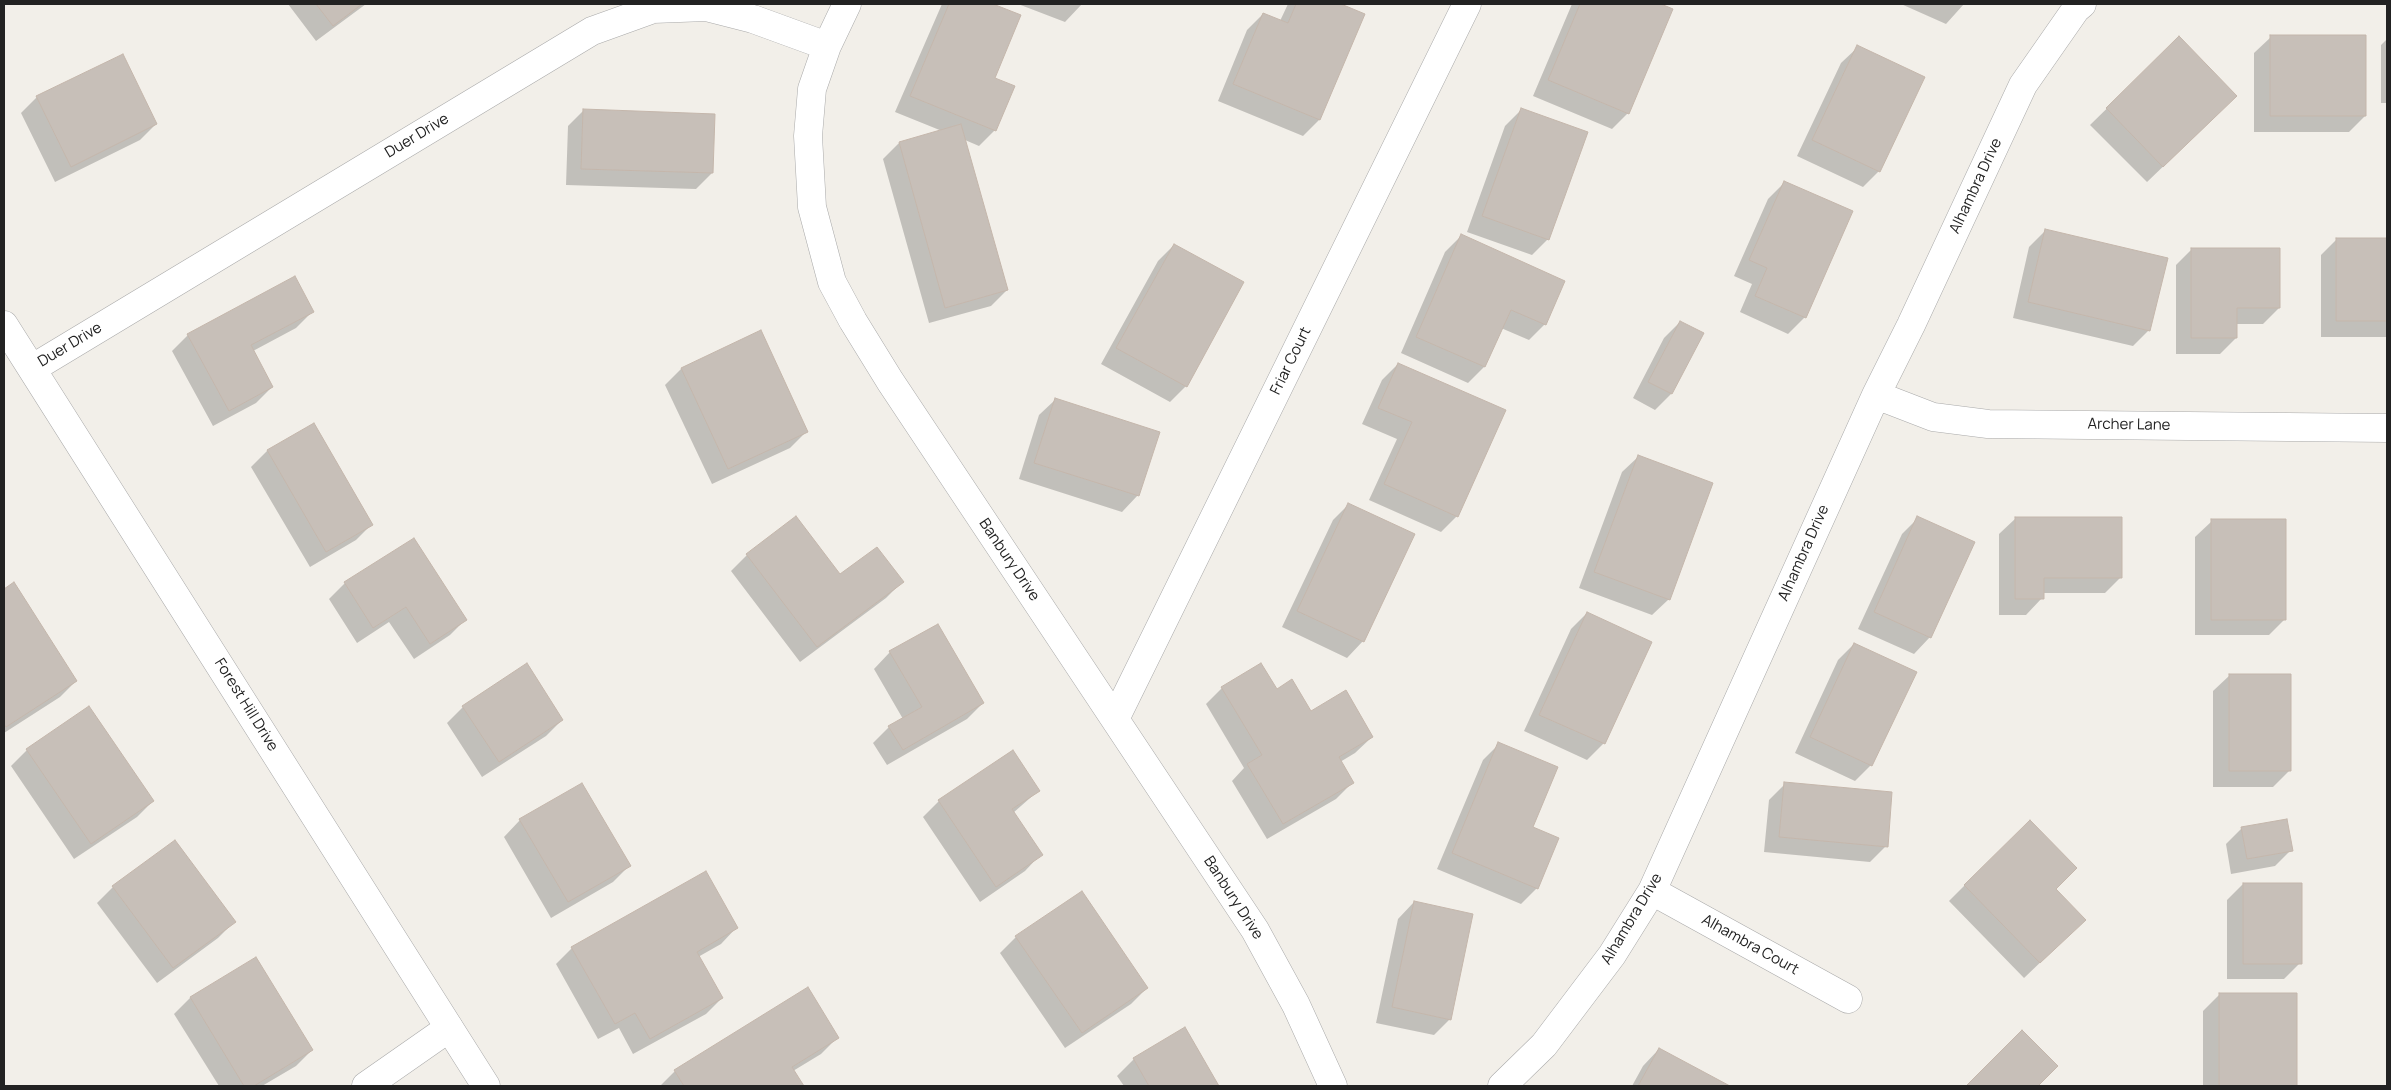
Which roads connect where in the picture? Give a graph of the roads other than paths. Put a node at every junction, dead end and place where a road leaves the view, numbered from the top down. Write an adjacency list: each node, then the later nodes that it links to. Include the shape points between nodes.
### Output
1 (846, 4): 4 (street, Banbury Drive)
2 (1467, 4): 9 (street, Friar Court)
3 (2082, 4): 7 (street, Alhambra Drive, via 2023,85)
4 (827, 46): 6 (street, Duer Drive, via 753,19 706,7 653,9 592,31); 9 (street, Banbury Drive, via 812,89 808,136 812,207 832,282 890,381)
5 (4, 325): 6 (street, Forest Hill Drive)
6 (33, 368): 12 (street, Forest Hill Drive)
7 (1876, 395): 8 (street, Archer Lane, via 1932,417 1988,424); 10 (street, Alhambra Drive)
8 (2387, 428)
9 (1115, 719): 15 (street, Banbury Drive, via 1255,930 1296,1005)
10 (1652, 890): 11 (street, Alhambra Court); 16 (street, Alhambra Drive, via 1612,955 1550,1038)
11 (1848, 999)
12 (449, 1028): 13 (street); 14 (street, Forest Hill Drive)
13 (366, 1086)
14 (486, 1086)
15 (1333, 1086)
16 (1502, 1086)

